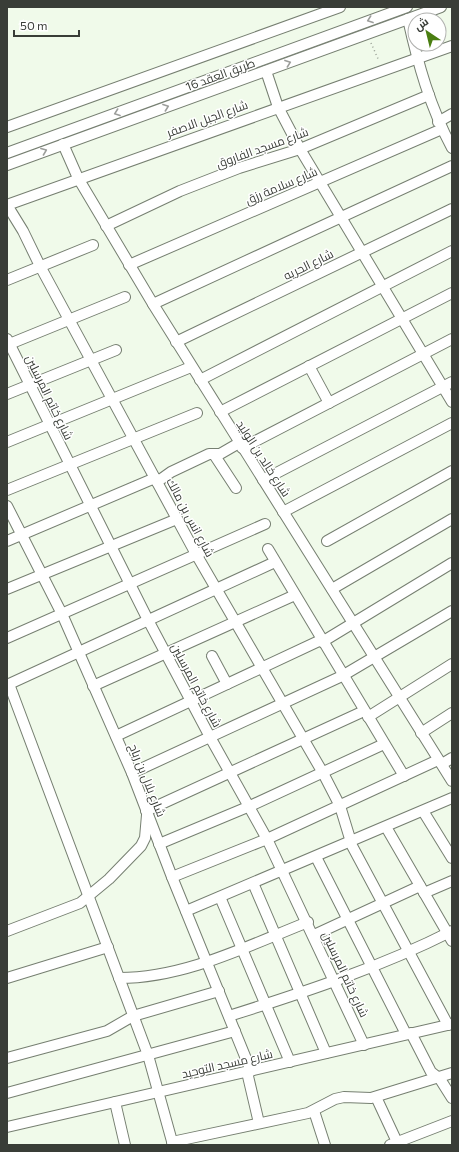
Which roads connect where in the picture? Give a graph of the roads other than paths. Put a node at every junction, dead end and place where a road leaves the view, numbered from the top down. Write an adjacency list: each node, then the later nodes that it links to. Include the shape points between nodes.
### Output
1 (340, 7): 14 (street)
2 (407, 7): 18 (street, طريق العقد 16, one-way to 18)
3 (441, 7): 4 (street, طريق العقد 16)
4 (427, 12)
5 (407, 19): 9 (street, طريق العقد 16, one-way to 5)
6 (452, 46): 8 (street, شارع الجبل الاصفر)
7 (415, 52): 8 (street)
8 (417, 59): 10 (street); 11 (street, شارع الجبل الاصفر)
9 (266, 71): 11 (street); 15 (street, طريق العقد 16, one-way to 9)
10 (429, 95): 13 (street); 16 (street, شارع مسجد الفاروق)
11 (278, 107): 16 (street); 21 (street, شارع الجبل الاصفر)
12 (452, 114): 13 (street, شارع سلامة رزق)
13 (440, 126): 17 (street); 22 (street, شارع سلامة رزق)
14 (7, 127)
15 (63, 144): 19 (street, طريق العقد 16, one-way to 15); 21 (street, شارع خالد بن الوليد)
16 (300, 148): 22 (street); 26 (street, شارع مسجد الفاروق, via 180,191)
17 (452, 148)
18 (7, 153)
19 (7, 165)
20 (452, 166): 25 (street)
21 (78, 178): 23 (street, شارع الجبل الاصفر); 26 (street, شارع خالد بن الوليد)
22 (320, 182): 25 (street); 30 (street, شارع سلامة رزق)
23 (7, 205): 31 (street, شارع انس بن مالك)
24 (452, 210): 28 (street, شارع الحريه)
25 (342, 217): 28 (street); 36 (street)
26 (106, 226): 30 (street, شارع خالد بن الوليد)
27 (93, 246): 31 (street)
28 (363, 252): 33 (street); 41 (street, شارع الحريه)
29 (452, 252): 33 (street)
30 (129, 265): 36 (street, شارع خالد بن الوليد)
31 (40, 266): 32 (street); 38 (street, شارع انس بن مالك)
32 (7, 280)
33 (384, 286): 37 (street); 47 (street)
34 (452, 293): 37 (street)
35 (125, 297): 38 (street)
36 (153, 304): 41 (street, شارع خالد بن الوليد)
37 (402, 318): 43 (street); 45 (street)
38 (69, 320): 40 (street); 44 (street, شارع انس بن مالك)
39 (452, 339): 43 (street)
40 (8, 342): 49 (street, شارع خاتم المرسلين)
41 (176, 342): 46 (street, شارع خالد بن الوليد)
42 (116, 350): 44 (street)
43 (423, 354): 48 (street); 52 (street)
44 (91, 360): 49 (street); 51 (street, شارع انس بن مالك)
45 (309, 366): 52 (street); 54 (street)
46 (192, 367): 47 (street, شارع خالد بن الوليد); 51 (street)
47 (200, 380): 54 (street, شارع خالد بن الوليد)
48 (447, 384): 53 (street); 65 (street)
49 (30, 385): 50 (street); 57 (street, شارع خاتم المرسلين)
50 (7, 394)
51 (112, 399): 57 (street); 58 (street, شارع انس بن مالك)
52 (330, 402): 60 (street)
53 (452, 402)
54 (220, 412): 60 (street, شارع خالد بن الوليد)
55 (197, 413): 58 (street)
56 (452, 423): 70 (street)
57 (49, 425): 59 (street); 62 (street, شارع خاتم المرسلين)
58 (134, 439): 62 (street); 64 (street, شارع انس بن مالك)
59 (7, 442)
60 (241, 445): 61 (street); 65 (street, شارع خالد بن الوليد)
61 (215, 456): 64 (street, via 208,454); 66 (street)
62 (69, 465): 67 (street); 69 (street, شارع خاتم المرسلين)
63 (452, 471): 76 (street)
64 (156, 480): 69 (street); 71 (street, شارع انس بن مالك)
65 (263, 480): 70 (street, شارع خالد بن الوليد)
66 (236, 488)
67 (7, 490)
68 (7, 506): 74 (street, شارع بلال بن رباح)
69 (90, 506): 74 (street); 77 (street, شارع خاتم المرسلين)
70 (283, 512): 86 (street, شارع خالد بن الوليد)
71 (177, 519): 77 (street); 79 (street, شارع انس بن مالك)
72 (452, 519): 86 (street)
73 (265, 524): 79 (street)
74 (22, 535): 75 (street); 82 (street, شارع بلال بن رباح)
75 (7, 541)
76 (327, 542)
77 (110, 545): 82 (street); 83 (street, شارع خاتم المرسلين)
78 (268, 549): 80 (street)
79 (196, 554): 83 (street); 85 (street, شارع انس بن مالك)
80 (275, 562): 85 (street); 87 (street)
81 (452, 563): 92 (street)
82 (42, 573): 84 (street); 89 (street, شارع بلال بن رباح)
83 (130, 584): 89 (street); 90 (street, شارع خاتم المرسلين)
84 (7, 589)
85 (216, 589): 90 (street); 91 (street, شارع انس بن مالك)
86 (332, 589): 92 (street, شارع خالد بن الوليد)
87 (295, 595): 91 (street); 94 (street)
88 (452, 611): 98 (street)
89 (62, 614): 93 (street); 95 (street, شارع بلال بن رباح)
90 (148, 620): 95 (street); 96 (street, شارع خاتم المرسلين)
91 (235, 623): 96 (street); 100 (street, شارع انس بن مالك)
92 (354, 623): 94 (street); 98 (street, شارع خالد بن الوليد)
93 (7, 638)
94 (322, 641): 100 (street); 101 (street)
95 (79, 652): 103 (street); 104 (street, شارع بلال بن رباح)
96 (166, 654): 104 (street); 106 (street, شارع خاتم المرسلين)
97 (212, 656): 102 (street)
98 (375, 657): 101 (street); 105 (street, شارع خالد بن الوليد)
99 (452, 664): 105 (street)
100 (261, 668): 102 (street); 107 (street, شارع انس بن مالك)
101 (342, 676): 107 (street); 109 (street)
102 (228, 684): 106 (street)
103 (8, 685): 138 (street)
104 (93, 686): 111 (street, شارع بلال بن رباح)
105 (400, 697): 109 (street); 110 (street, شارع خالد بن الوليد)
106 (191, 701): 111 (street); 112 (street, شارع خاتم المرسلين)
107 (282, 704): 112 (street); 113 (street, شارع انس بن مالك)
108 (452, 713): 110 (street)
109 (366, 714): 113 (street); 114 (street)
110 (421, 733): 116 (street, شارع خالد بن الوليد)
111 (116, 736): 118 (street, شارع بلال بن رباح)
112 (210, 737): 117 (street, شارع خاتم المرسلين); 118 (street)
113 (303, 739): 117 (street); 119 (street, شارع انس بن مالك)
114 (384, 744): 119 (street); 120 (street)
115 (452, 758): 116 (street)
116 (440, 762): 120 (street); 121 (street, شارع خالد بن الوليد)
117 (230, 772): 123 (street, شارع خاتم المرسلين); 126 (street)
118 (132, 773): 126 (street, شارع بلال بن رباح)
119 (323, 774): 123 (street); 124 (street, شارع انس بن مالك)
120 (404, 776): 124 (street)
121 (452, 781)
122 (452, 798): 125 (street)
123 (250, 806): 128 (street, شارع خاتم المرسلين); 130 (street)
124 (340, 806): 128 (street); 129 (street, شارع انس بن مالك)
125 (423, 811): 127 (street); 132 (street)
126 (147, 813): 130 (street, شارع بلال بن رباح); 138 (street, via 142,846)
127 (386, 827): 129 (street); 137 (street)
128 (267, 839): 133 (street, شارع خاتم المرسلين); 134 (street)
129 (350, 842): 131 (street); 140 (street, شارع انس بن مالك)
130 (159, 844): 134 (street, شارع بلال بن رباح)
131 (316, 857): 133 (street); 142 (street)
132 (452, 858)
133 (283, 871): 136 (street); 143 (street, شارع خاتم المرسلين)
134 (172, 877): 141 (street, شارع بلال بن رباح)
135 (452, 882): 137 (street)
136 (252, 884): 139 (street); 145 (street)
137 (422, 890): 140 (street); 147 (street)
138 (88, 896): 144 (street, via 80,903); 148 (street)
139 (220, 897): 141 (street); 149 (street)
140 (382, 904): 142 (street); 150 (street, شارع انس بن مالك)
141 (186, 911): 151 (street, شارع بلال بن رباح)
142 (348, 920): 146 (street); 152 (street)
143 (308, 922): 145 (street); 146 (street, شارع خاتم المرسلين)
144 (7, 931)
145 (275, 935): 149 (street); 157 (street)
146 (314, 935): 155 (street, شارع خاتم المرسلين)
147 (450, 935): 150 (street)
148 (108, 948): 153 (street); 154 (street)
149 (242, 948): 151 (street); 158 (street)
150 (408, 951): 152 (street); 161 (street, شارع انس بن مالك)
151 (207, 961): 154 (street, via 167,974 144,978); 156 (street, شارع بلال بن رباح)
152 (372, 967): 155 (street); 163 (street)
153 (7, 978)
154 (119, 978): 159 (street)
155 (335, 981): 157 (street); 164 (street, شارع خاتم المرسلين)
156 (219, 991): 159 (street); 160 (street, شارع بلال بن رباح)
157 (300, 994): 158 (street); 165 (street)
158 (266, 1004): 160 (street); 168 (street)
159 (133, 1016): 166 (street); 167 (street, via 107,1031)
160 (229, 1016): 162 (street, شارع بلال بن رباح)
161 (450, 1024): 163 (street, شارع مسجد التوحيد)
162 (235, 1031): 166 (street); 169 (street, شارع بلال بن رباح)
163 (408, 1034): 164 (street, شارع مسجد التوحيد); 171 (street, via 431,1072)
164 (364, 1045): 165 (street, شارع مسجد التوحيد)
165 (326, 1053): 168 (street, شارع مسجد التوحيد)
166 (148, 1055): 172 (street); 173 (street)
167 (7, 1058)
168 (290, 1062): 169 (street, شارع مسجد التوحيد)
169 (249, 1071): 172 (street, شارع مسجد التوحيد); 179 (street, شارع بلال بن رباح)
170 (452, 1073): 171 (street)
171 (438, 1077): 174 (street); 175 (street)
172 (159, 1092): 176 (street, شارع مسجد التوحيد); 181 (street)
173 (7, 1093)
174 (376, 1097): 177 (street, via 335,1099); 182 (street)
175 (452, 1098)
176 (115, 1102): 180 (street, شارع مسجد التوحيد); 183 (street)
177 (314, 1111): 179 (street); 184 (street)
178 (452, 1121): 182 (street)
179 (259, 1123): 181 (street)
180 (7, 1127)
181 (172, 1144)
182 (394, 1144)
183 (125, 1145)
184 (326, 1145)

